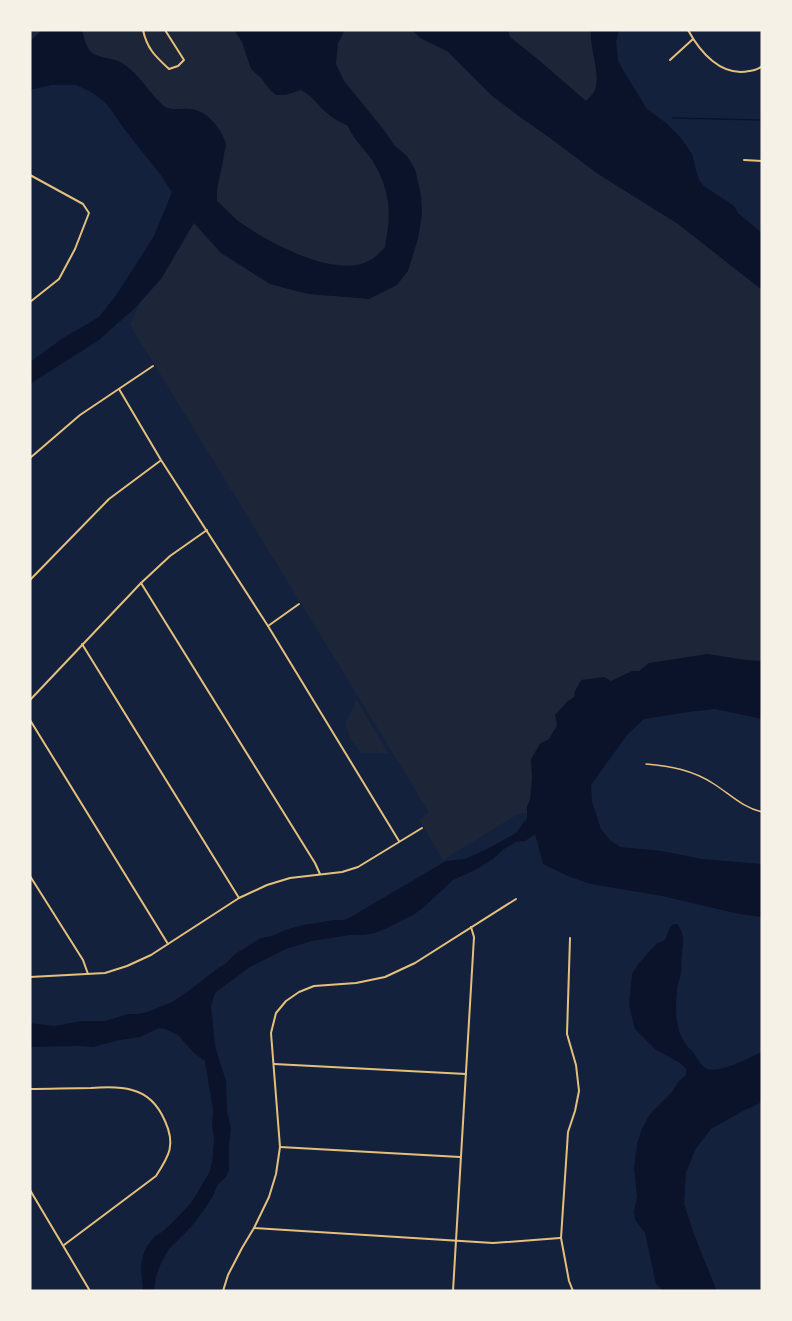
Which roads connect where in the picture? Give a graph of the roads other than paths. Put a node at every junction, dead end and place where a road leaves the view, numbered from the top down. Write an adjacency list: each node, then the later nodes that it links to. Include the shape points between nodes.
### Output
1 (144, 30): 2 (street, via 154,57 169,69 184,60)
2 (165, 30)
3 (688, 30): 4 (street)
4 (693, 39): 5 (street); 6 (street, via 728,71 758,70)
5 (669, 60)
6 (762, 66)
7 (744, 160): 8 (street)
8 (762, 161)
9 (30, 175): 10 (street, via 83,204 89,213 59,279)
10 (30, 302)
11 (153, 366): 12 (street)
12 (119, 389): 13 (street, via 80,415); 14 (street)
13 (30, 458)
14 (161, 460): 15 (street); 16 (street, via 109,499)
15 (207, 530): 17 (street); 19 (street)
16 (30, 580)
17 (141, 583): 20 (street); 25 (street)
18 (299, 604): 19 (street)
19 (268, 627): 24 (street)
20 (82, 644): 21 (street); 27 (street)
21 (30, 700)
22 (30, 720): 31 (street)
23 (422, 828): 24 (street)
24 (399, 841): 25 (street, via 358,867)
25 (320, 874): 27 (street, via 267,885)
26 (30, 876): 32 (street)
27 (239, 898): 31 (street)
28 (516, 900): 29 (street)
29 (471, 927): 34 (street, via 385,977 314,986 286,1001 276,1014 271,1033); 35 (street, via 474,937)
30 (570, 938): 41 (street, via 567,1034 579,1091 568,1132)
31 (168, 944): 32 (street, via 127,966)
32 (89, 975): 33 (street)
33 (30, 977)
34 (274, 1064): 35 (street); 37 (street)
35 (467, 1074): 38 (street)
36 (30, 1089): 43 (street, via 134,1090 160,1109 168,1126 171,1148 156,1176)
37 (280, 1147): 38 (street); 40 (street, via 269,1197)
38 (461, 1157): 42 (street)
39 (30, 1190): 43 (street)
40 (254, 1228): 42 (street); 45 (street)
41 (561, 1238): 42 (street, via 493,1243); 47 (street)
42 (457, 1241): 46 (street)
43 (64, 1245): 44 (street)
44 (90, 1291)
45 (223, 1291)
46 (453, 1291)
47 (573, 1291)

